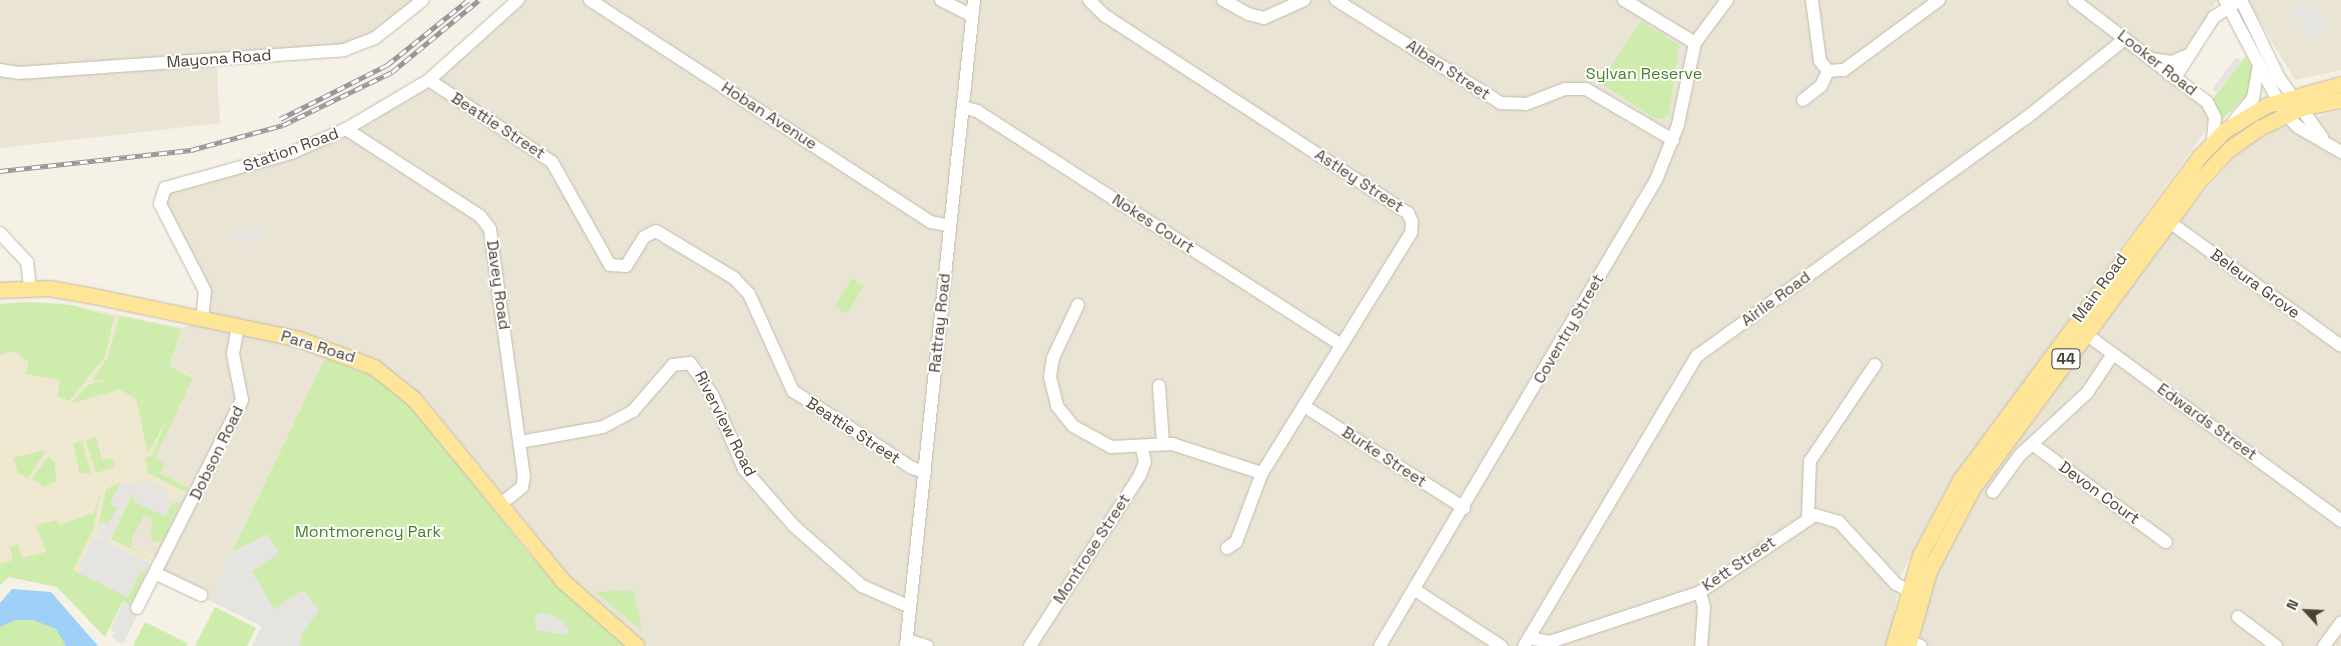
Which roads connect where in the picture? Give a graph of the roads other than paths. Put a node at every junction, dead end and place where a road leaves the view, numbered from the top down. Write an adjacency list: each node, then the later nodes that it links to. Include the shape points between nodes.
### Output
1 (424, 0): 24 (street, Mayona Road, via 375,38 344,50 18,73)
2 (518, 0): 27 (street, Station Road)
3 (590, 0): 43 (street, Hoban Avenue, via 931,222)
4 (941, 0): 18 (street)
5 (974, 0): 18 (street, Rattray Road)
6 (1089, 0): 52 (street, Astley Street, via 1104,15 1411,217 1411,233)
7 (1223, 0): 8 (street, via 1248,14 1264,18)
8 (1304, 0)
9 (1336, 0): 15 (street, Alban Street)
10 (1624, 0): 20 (street)
11 (1727, 0): 20 (street, Coventry Street)
12 (1812, 0): 25 (street, via 1820,61)
13 (1939, 0): 25 (street, via 1844,70)
14 (2074, 0): 19 (street, Looker Road)
15 (1351, 3): 38 (street, Alban Street, via 1501,103 1526,104 1565,89 1586,89)
16 (2242, 4): 17 (street); 29 (street)
17 (2228, 8): 21 (street, via 2214,17); 23 (street)
18 (972, 16): 33 (street, Rattray Road)
19 (2125, 39): 22 (street, Looker Road); 80 (street, Airlie Road, via 2025,119 1697,356)
20 (1694, 43): 38 (street, Coventry Street)
21 (2186, 56): 22 (street, via 2172,62); 26 (street, via 2178,73)
22 (2151, 59): 26 (street, Looker Road)
23 (2258, 68): 32 (street); 37 (street, via 2254,98)
24 (0, 70)
25 (1828, 71): 30 (street, via 1821,86)
26 (2169, 75): 39 (street, Looker Road, via 2212,109)
27 (429, 80): 36 (street, Station Road); 62 (street, Beattie Street, via 552,162 610,265 626,266 644,237 656,231 734,278 749,294 793,391 912,468)
28 (2341, 84): 29 (main road, Main Road / 44)
29 (2291, 95): 32 (main road, Main Road / 44); 34 (street)
30 (1803, 100)
31 (2341, 100): 34 (main road, Main Road / 44)
32 (2276, 101): 35 (street); 37 (main road, Main Road / 44)
33 (963, 107): 43 (street, Rattray Road); 52 (street, Nokes Court, via 977,111)
34 (2301, 108): 35 (main road, Main Road / 44); 40 (street)
35 (2285, 114): 40 (street); 42 (main road, Main Road / 44, via 2229,148)
36 (346, 129): 48 (street, Station Road, via 291,153 171,184 161,192 163,211 205,291); 58 (street, Davey Road, via 488,224)
37 (2225, 130): 39 (main road, Main Road / 44)
38 (1674, 140): 66 (street, Coventry Street, via 1656,180)
39 (2213, 141): 49 (main road, Main Road / 44)
40 (2329, 144): 41 (street)
41 (2341, 152)
42 (2168, 221): 51 (main road, Main Road / 44); 53 (street, Beleura Grove)
43 (950, 226): 62 (street, Rattray Road)
44 (0, 233): 45 (street, via 27,262)
45 (30, 288): 46 (main road, Para Road); 48 (main road, Para Road)
46 (0, 290)
47 (1078, 305): 61 (street, via 1051,366 1051,390 1057,406 1073,426 1101,444)
48 (202, 319): 50 (main road, Para Road)
49 (2073, 324): 51 (street, Edwards Street); 74 (main road, Main Road / 44, via 1960,480 1929,535)
50 (238, 326): 65 (main road, Para Road, via 332,349 384,373 414,399); 71 (street, Dobson Road, via 233,354 244,397)
51 (2086, 333): 54 (street, Edwards Street); 74 (main road, Main Road / 44, via 1968,495)
52 (1341, 345): 57 (street, Astley Street)
53 (2341, 346)
54 (2113, 354): 60 (street, via 2087,393); 68 (street, Edwards Street)
55 (1875, 365): 67 (street, via 1810,461)
56 (1160, 386): 59 (street)
57 (1304, 406): 63 (street, Astley Street); 66 (street, Burke Street)
58 (520, 442): 65 (street, Davey Road, via 524,483); 76 (street, Riverview Road, via 588,432 617,421 640,403 666,370 681,362 690,363 712,394 744,469 794,526 862,586)
59 (1162, 443): 61 (street); 63 (street)
60 (2032, 444): 64 (street); 69 (street, Devon Court)
61 (1142, 449): 85 (street, Montrose Street, via 1145,462 1140,475)
62 (925, 472): 76 (street, Rattray Road)
63 (1262, 473): 70 (street, Astley Street, via 1236,542)
64 (1993, 492)
65 (500, 505): 83 (main road, Para Road, via 563,581)
66 (1464, 508): 72 (street, Coventry Street)
67 (1808, 517): 73 (street, Kett Street); 74 (street, via 1823,515 1839,522 1889,578)
68 (2341, 520)
69 (2166, 542)
70 (1227, 548)
71 (157, 574): 75 (street); 77 (street, Dobson Road)
72 (1415, 590): 86 (street, Coventry Street); 87 (street)
73 (1700, 592): 80 (street, Kett Street, via 1550,642); 88 (street, via 1704,607)
74 (1914, 593): 82 (main road, Main Road / 44)
75 (201, 595)
76 (910, 607): 81 (street, Rattray Road)
77 (137, 608)
78 (2238, 618): 89 (street)
79 (2341, 624): 90 (street)
80 (1526, 642)
81 (907, 643): 84 (street)
82 (1905, 643)
83 (638, 646)
84 (927, 646)
85 (1030, 646)
86 (1380, 646)
87 (1501, 646)
88 (1701, 646)
89 (2276, 646)
90 (2324, 646)

